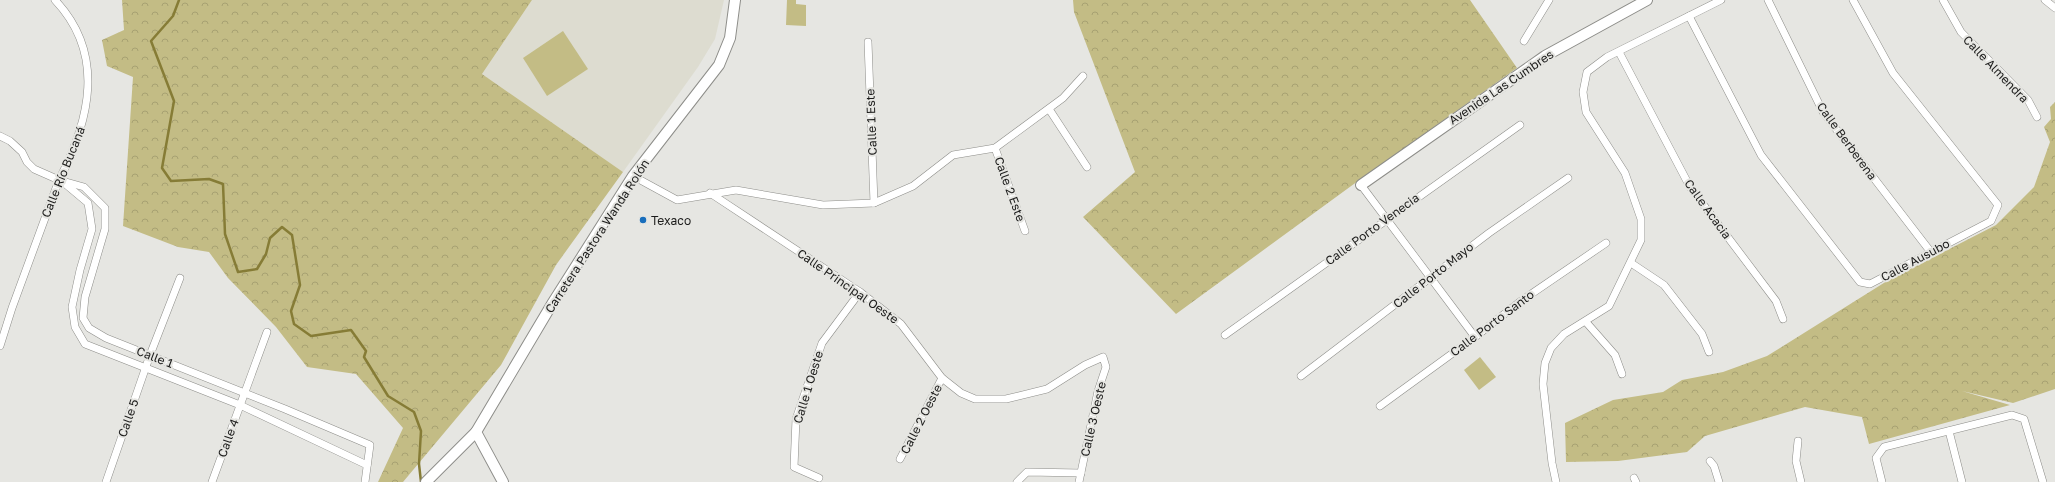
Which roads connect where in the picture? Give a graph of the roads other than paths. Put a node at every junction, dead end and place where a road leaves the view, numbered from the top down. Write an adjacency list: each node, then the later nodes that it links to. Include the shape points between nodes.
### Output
1 (55, 0): 24 (street, Calle Río Bucaná, via 69,15 82,42 89,92 83,125)
2 (734, 0): 22 (street, Carretera Pastora Wanda Rolón, via 730,38 719,65)
3 (1549, 0): 12 (street)
4 (1647, 0): 25 (street, Avenida Las Cumbres, via 1545,56)
5 (1720, 0): 11 (street)
6 (1768, 0): 31 (street, Calle Berberena, via 1824,112)
7 (1853, 0): 31 (street, Calle Ausubo, via 1893,73 1998,205 1992,221)
8 (1943, 0): 17 (street, Calle Almendra, via 1961,32 2028,100)
9 (2045, 0): 10 (street)
10 (2055, 8)
11 (1688, 16): 14 (street); 31 (street, Calle Ausubo, via 1762,155 1860,282 1870,284)
12 (1524, 41)
13 (868, 42): 27 (street, Calle 1 Este)
14 (1619, 52): 32 (street, via 1587,72 1583,92 1586,112 1625,172 1641,219 1641,240); 36 (street, Calle Acacia, via 1690,187 1776,301)
15 (1083, 76): 16 (street)
16 (1049, 109): 20 (street); 21 (street)
17 (2037, 117)
18 (1520, 125): 28 (street, Calle Porto Venecia)
19 (0, 136): 24 (street, Calle 1, via 22,152 26,162 34,169)
20 (995, 148): 27 (street, via 953,155 913,186); 29 (street, Calle 2 Este)
21 (1087, 167)
22 (633, 176): 26 (street, via 677,200); 53 (street, Carretera Pastora Wanda Rolón, via 552,304)
23 (1568, 178): 34 (street, Calle Porto Mayo, via 1488,232)
24 (59, 180): 41 (street, Calle Río Bucaná); 43 (street, Calle 1, via 84,187 104,208 105,230 85,297 83,318 97,335); 45 (street, Calle 1, via 88,203 92,229 72,307 75,328 85,344)
25 (1361, 185): 28 (street)
26 (710, 193): 27 (street, via 736,190 823,205); 35 (street, Calle Principal Oeste)
27 (874, 203)
28 (1386, 218): 34 (street); 39 (street, Calle Porto Venecia)
29 (1025, 231)
30 (1606, 243): 40 (street, Calle Porto Santo, via 1521,301)
31 (1930, 251)
32 (1631, 263): 37 (street, via 1609,306); 42 (street, via 1664,285 1702,334)
33 (180, 278): 43 (street, Calle 5)
34 (1430, 278): 40 (street); 47 (street, Calle Porto Mayo)
35 (860, 292): 48 (street, Calle Principal Oeste, via 901,324); 59 (street, Calle 1 Oeste, via 822,343 796,419 794,467)
36 (1783, 320)
37 (1586, 322): 46 (street, via 1615,355); 67 (street, via 1564,334 1551,348 1545,363 1543,384)
38 (267, 332): 49 (street, Calle 4)
39 (1225, 335)
40 (1474, 337): 51 (street, Calle Porto Santo)
41 (0, 346)
42 (1709, 352)
43 (150, 355): 45 (street, Calle 5); 49 (street, Calle 1)
44 (1103, 357): 48 (street, Calle Principal Oeste, via 1047,389 1006,398 975,399 961,393); 58 (street, Calle 3 Oeste, via 1106,367 1098,391)
45 (146, 367): 50 (street, Calle 1); 60 (street, Calle 5)
46 (1622, 374)
47 (1301, 376)
48 (942, 378): 55 (street, Calle 2 Oeste)
49 (245, 393): 50 (street, Calle 4); 57 (street, Calle 1, via 370,445)
50 (240, 405): 57 (street, Calle 1); 61 (street, Calle 4)
51 (1380, 406)
52 (1949, 430): 70 (street, via 1884,447 1876,458); 71 (street); 72 (street, via 2012,415 2024,419)
53 (476, 432): 63 (street, Carretera Pastora Wanda Rolón); 64 (street)
54 (1798, 441): 69 (street, via 1796,461)
55 (900, 460)
56 (1710, 461): 68 (street)
57 (367, 465): 62 (street, Calle 1)
58 (1081, 473): 65 (street, via 1027,472); 66 (street, Calle 3 Oeste)
59 (819, 478)
60 (106, 482)
61 (212, 482)
62 (365, 482)
63 (426, 482)
64 (502, 482)
65 (1017, 482)
66 (1079, 482)
67 (1556, 482)
68 (1718, 482)
69 (1801, 482)
70 (1882, 482)
71 (1962, 482)
72 (2042, 482)

